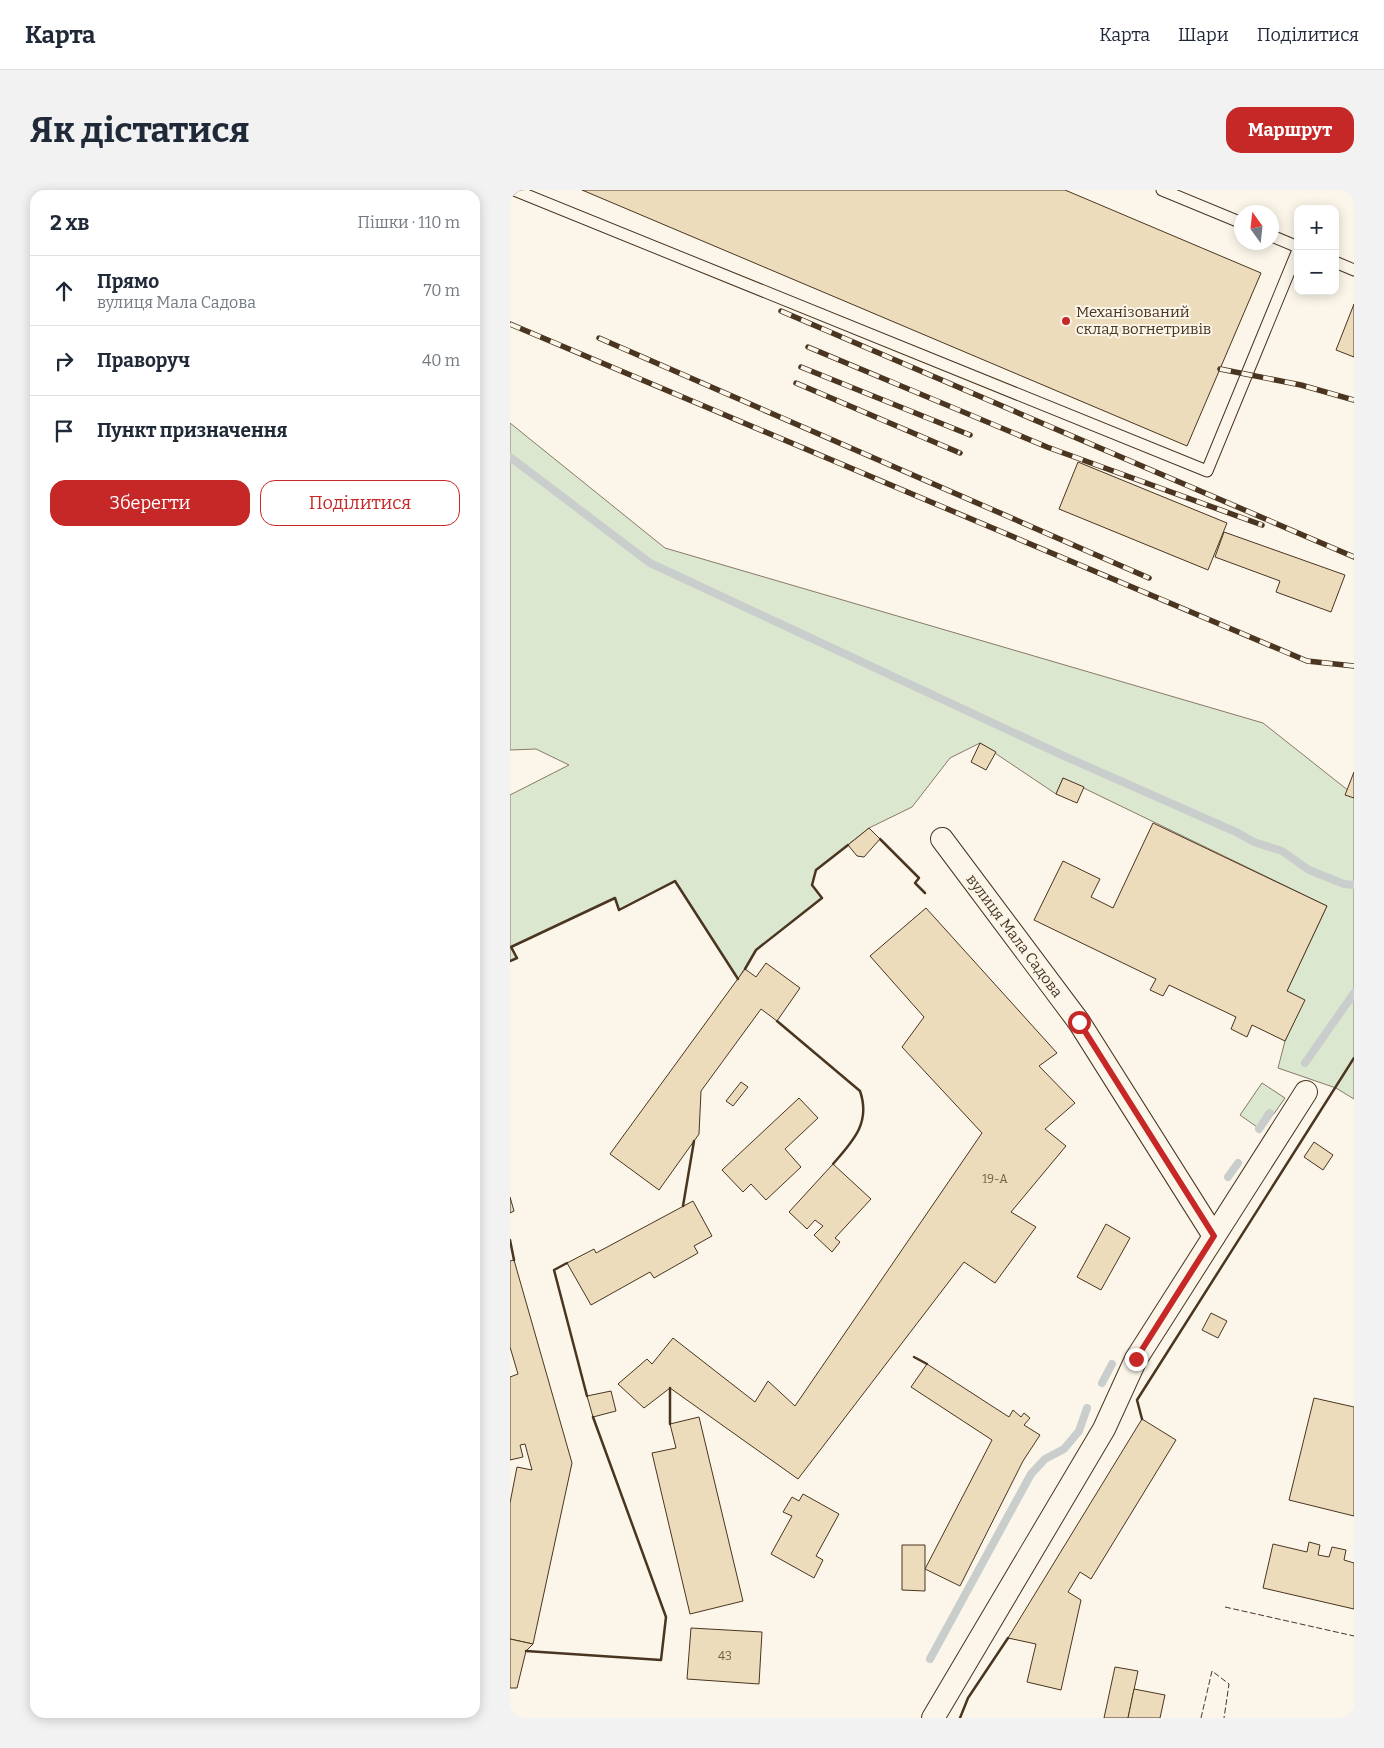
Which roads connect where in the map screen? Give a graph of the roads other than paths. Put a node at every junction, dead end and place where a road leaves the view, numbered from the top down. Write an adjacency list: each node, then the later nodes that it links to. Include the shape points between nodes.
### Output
1 (514, 190): 6 (lane, via 1207,471)
2 (1162, 190): 3 (lane)
3 (1234, 220)
4 (1279, 239): 5 (lane)
5 (1294, 246)
6 (1297, 250)
7 (1339, 264): 8 (lane)
8 (1354, 270)
9 (942, 839): 11 (street, вулиця Мала Садова, via 1079,1022)
10 (1306, 1092): 11 (street)
11 (1214, 1236): 12 (street, via 1136,1359 1104,1429)
12 (933, 1718)

